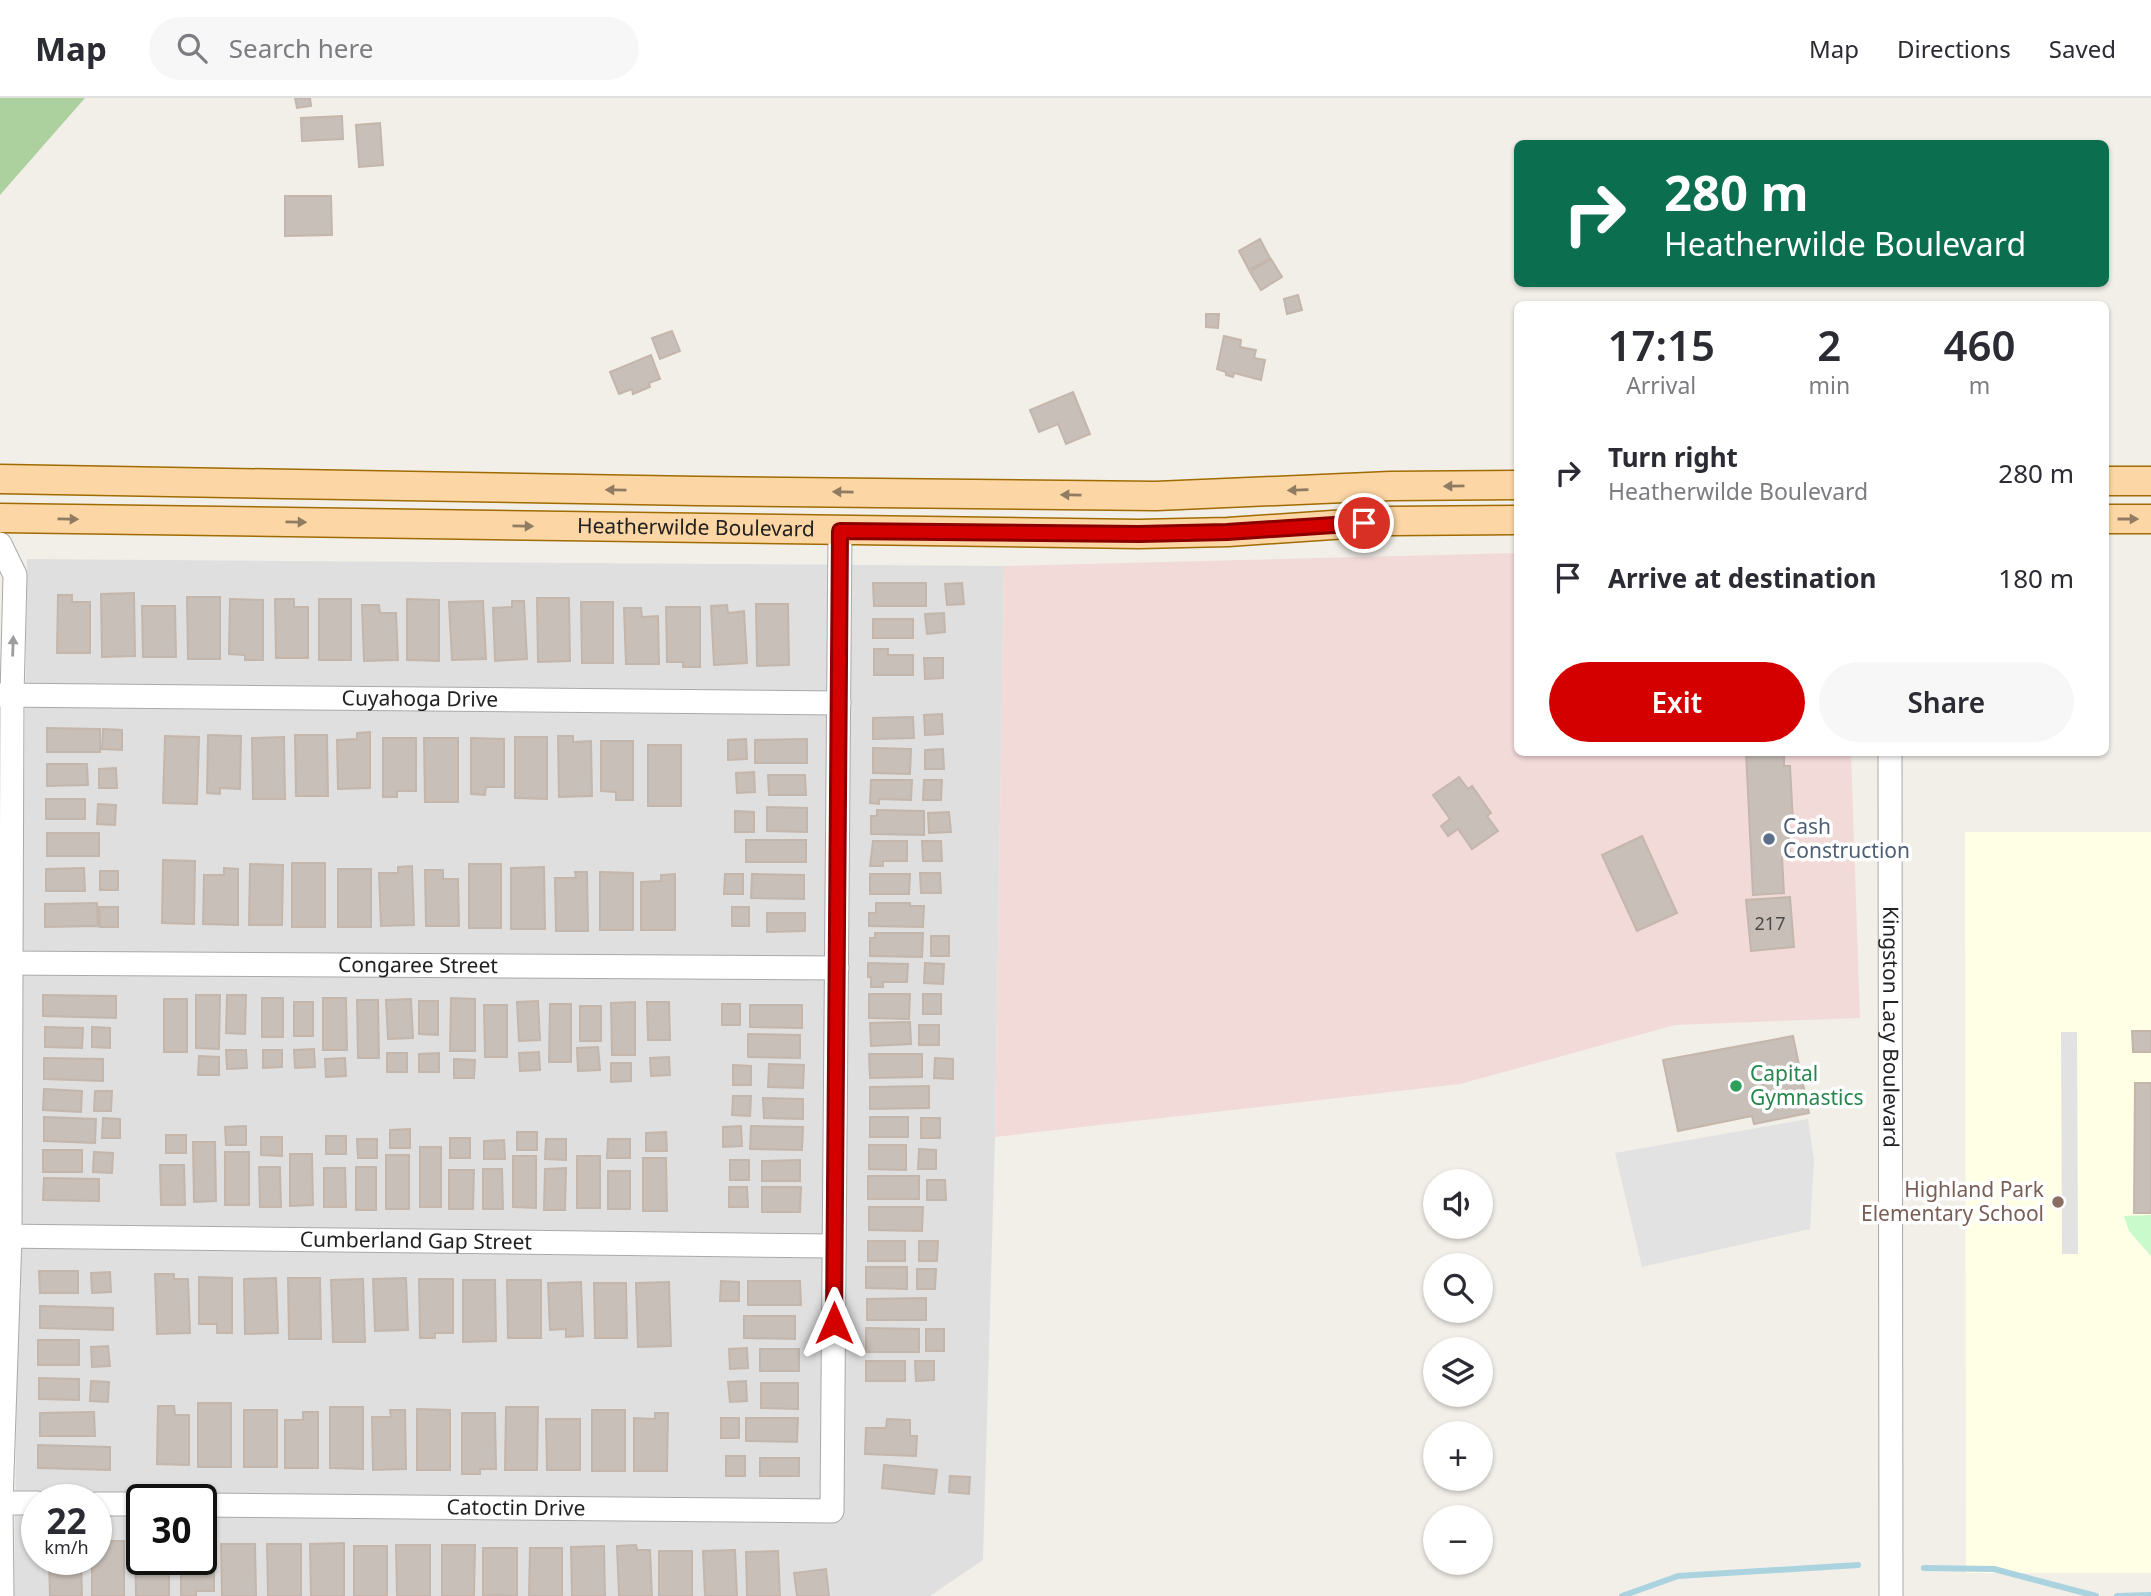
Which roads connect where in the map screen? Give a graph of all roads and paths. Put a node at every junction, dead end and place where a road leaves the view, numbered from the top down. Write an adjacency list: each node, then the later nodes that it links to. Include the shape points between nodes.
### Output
1 (0, 479): 5 (main road, Heatherwilde Boulevard, one-way to 1, via 1156,496)
2 (2109, 481): 3 (main road)
3 (2151, 481)
4 (1514, 485): 5 (main road, Heatherwilde Boulevard, one-way to 5)
5 (1391, 486): 10 (main road)
6 (0, 518): 11 (main road, Heatherwilde Boulevard, one-way to 11)
7 (2109, 519): 8 (main road, one-way to 8)
8 (2151, 519)
9 (1514, 520): 10 (main road, Heatherwilde Boulevard)
10 (1391, 521): 11 (main road, Heatherwilde Boulevard, via 1139,534)
11 (840, 531): 14 (street)
12 (0, 544): 13 (street, one-way to 12, via 15,575)
13 (6, 695): 14 (street, Cuyahoga Drive); 16 (street)
14 (839, 702): 17 (street)
15 (1890, 756): 24 (street, Kingston Lacy Boulevard)
16 (5, 963): 17 (street, Congaree Street); 18 (street)
17 (837, 968): 19 (street)
18 (5, 1236): 19 (street, Cumberland Gap Street); 20 (street)
19 (834, 1246): 22 (street, Catoctin Drive, via 832,1511)
20 (1, 1503): 21 (street); 23 (street)
21 (21, 1503)
22 (217, 1505)
23 (2, 1596)
24 (1891, 1596)

